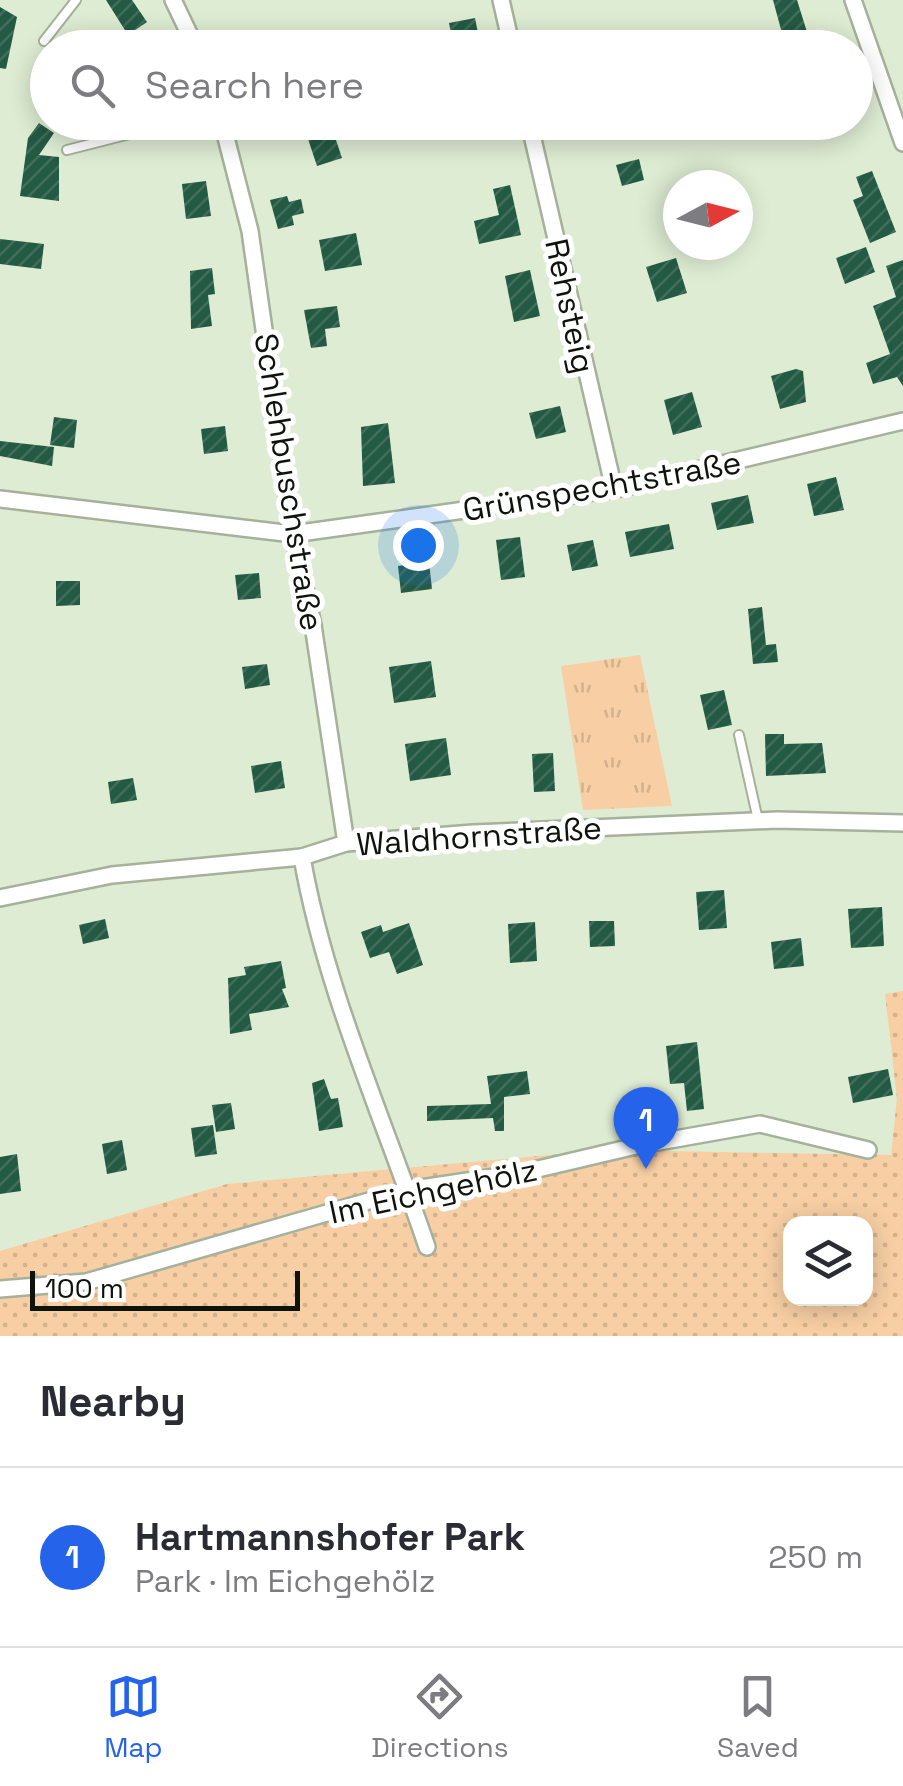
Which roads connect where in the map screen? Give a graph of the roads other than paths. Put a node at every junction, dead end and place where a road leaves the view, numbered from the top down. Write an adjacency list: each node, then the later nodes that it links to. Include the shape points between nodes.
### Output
1 (76, 0): 5 (lane)
2 (173, 0): 6 (street)
3 (501, 0): 7 (street)
4 (853, 0): 8 (street)
5 (52, 30)
6 (187, 30)
7 (508, 30)
8 (863, 30)
9 (873, 57): 13 (street)
10 (107, 140): 14 (lane)
11 (227, 140): 18 (street, Schlehbuschstraße, via 250,231)
12 (533, 140): 16 (street, Rehsteig)
13 (903, 143)
14 (68, 150)
15 (903, 421): 16 (street, Grünspechtstraße)
16 (614, 489): 18 (street, Grünspechtstraße)
17 (0, 499): 18 (street, Grünspechtstraße)
18 (293, 534): 22 (street, Schlehbuschstraße)
19 (739, 735): 20 (lane)
20 (758, 820): 21 (street, Waldhornstraße); 22 (street, Waldhornstraße)
21 (903, 823)
22 (346, 844): 23 (street, Waldhornstraße)
23 (302, 857): 24 (street, Waldhornstraße, via 112,875); 26 (street, via 341,1002)
24 (0, 898)
25 (868, 1150): 26 (street, Im Eichgehölz, via 760,1124)
26 (407, 1190): 27 (street); 28 (street, Im Eichgehölz, via 86,1282)
27 (426, 1247)
28 (0, 1289)

